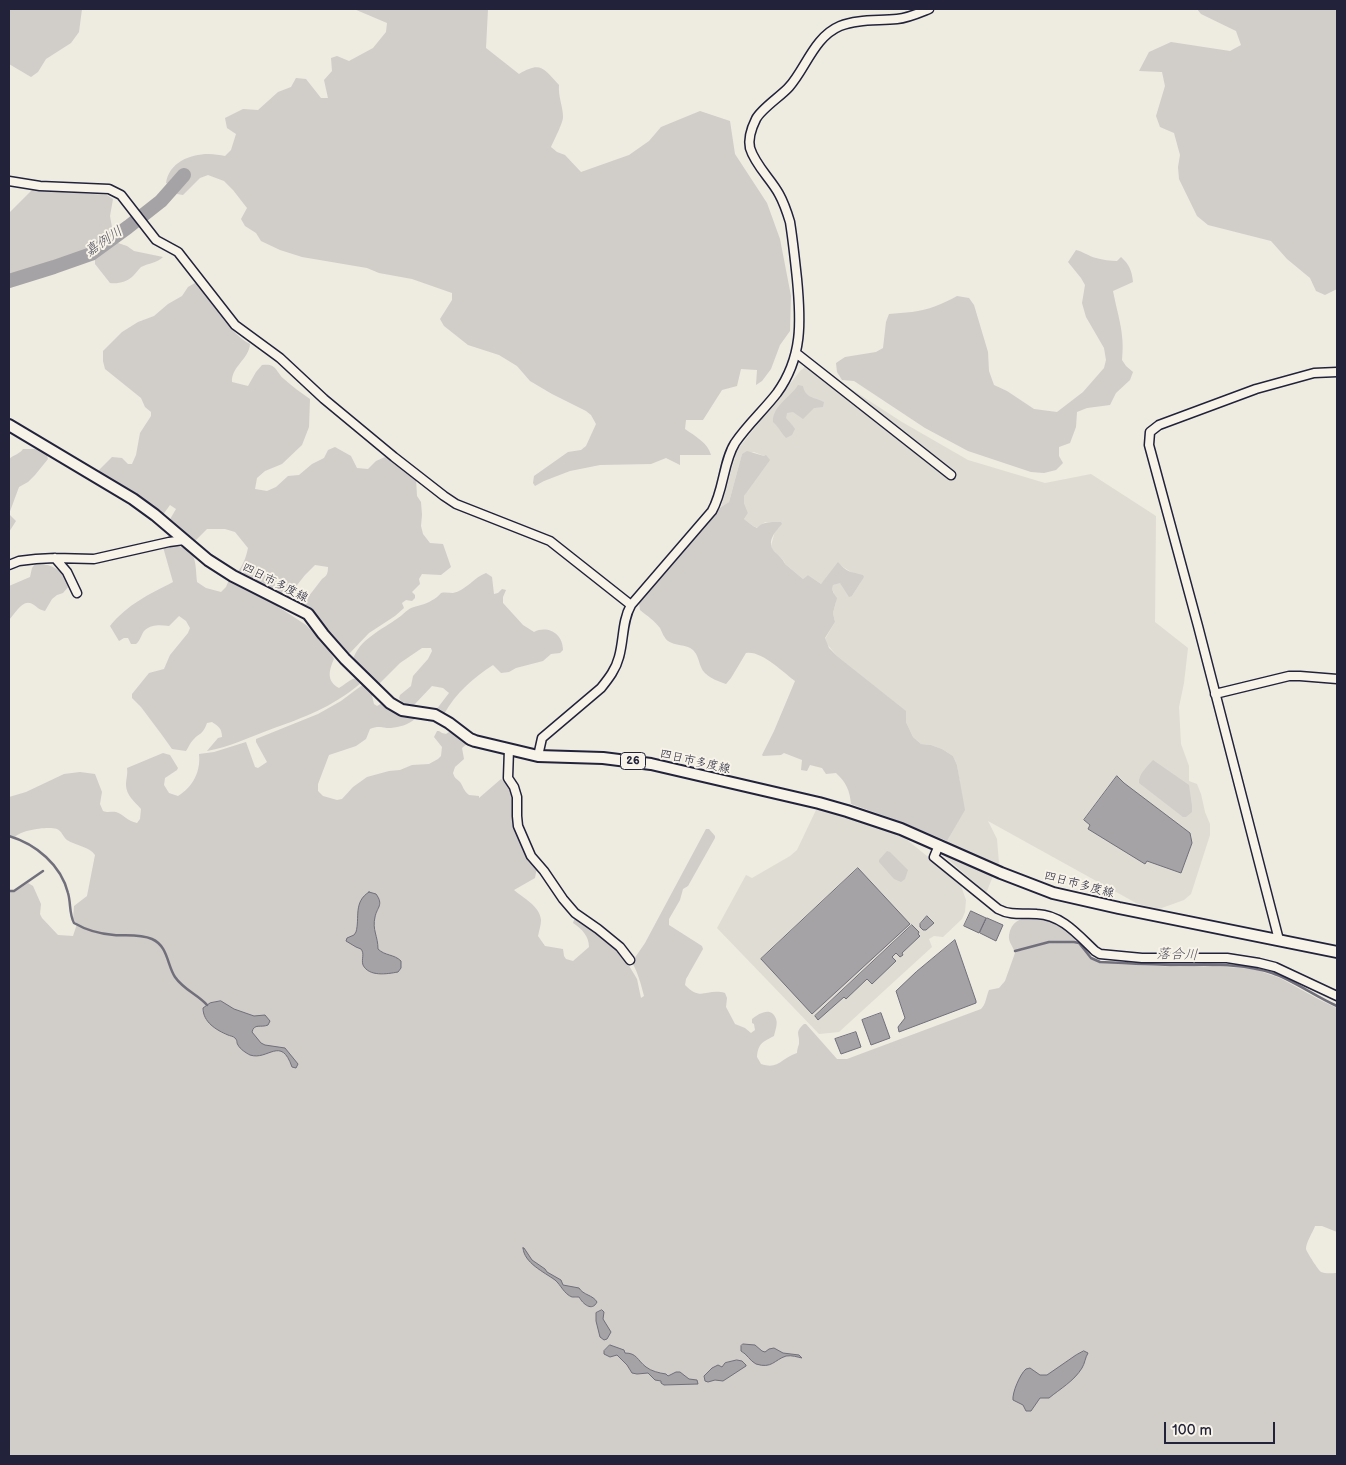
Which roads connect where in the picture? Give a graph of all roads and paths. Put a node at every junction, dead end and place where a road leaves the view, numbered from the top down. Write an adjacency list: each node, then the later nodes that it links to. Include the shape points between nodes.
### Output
1 (929, 9): 3 (street, via 899,19 856,22 833,30 818,44 790,86 756,117 750,148 779,194 790,222 800,324)
2 (9, 181): 11 (street, via 40,186 109,189 121,195 156,240 178,252 235,325 280,358 324,400 444,496 456,504 550,541)
3 (796, 353): 6 (street); 11 (street, via 778,392 735,444 712,512)
4 (1337, 372): 13 (street, via 1314,373 1256,390 1158,425 1150,432 1149,445)
5 (9, 425): 7 (main road, 四日市多度線 / 26, via 133,499)
6 (951, 475)
7 (184, 540): 8 (street, via 94,559); 14 (main road, 四日市多度線 / 26, via 233,576 308,614 345,659 397,708 436,715 470,739)
8 (55, 558): 9 (street); 10 (street, via 67,572)
9 (9, 565)
10 (77, 593)
11 (631, 605): 15 (street, via 624,622 616,667 601,688 542,738)
12 (1337, 679): 13 (street, via 1289,676)
13 (1215, 694): 17 (street)
14 (509, 749): 15 (main road, 四日市多度線 / 26); 19 (street, via 508,778 514,787 518,826 531,856 575,912)
15 (538, 756): 16 (main road, 四日市多度線 / 26, via 603,758 677,770 847,811)
16 (939, 845): 17 (main road, 四日市多度線 / 26, via 1024,882 1066,896); 20 (street, via 934,857 998,909 1011,914 1053,917 1100,954 1227,958 1259,963)
17 (1279, 940): 18 (main road, 四日市多度線 / 26)
18 (1337, 952)
19 (630, 960)
20 (1337, 996)

